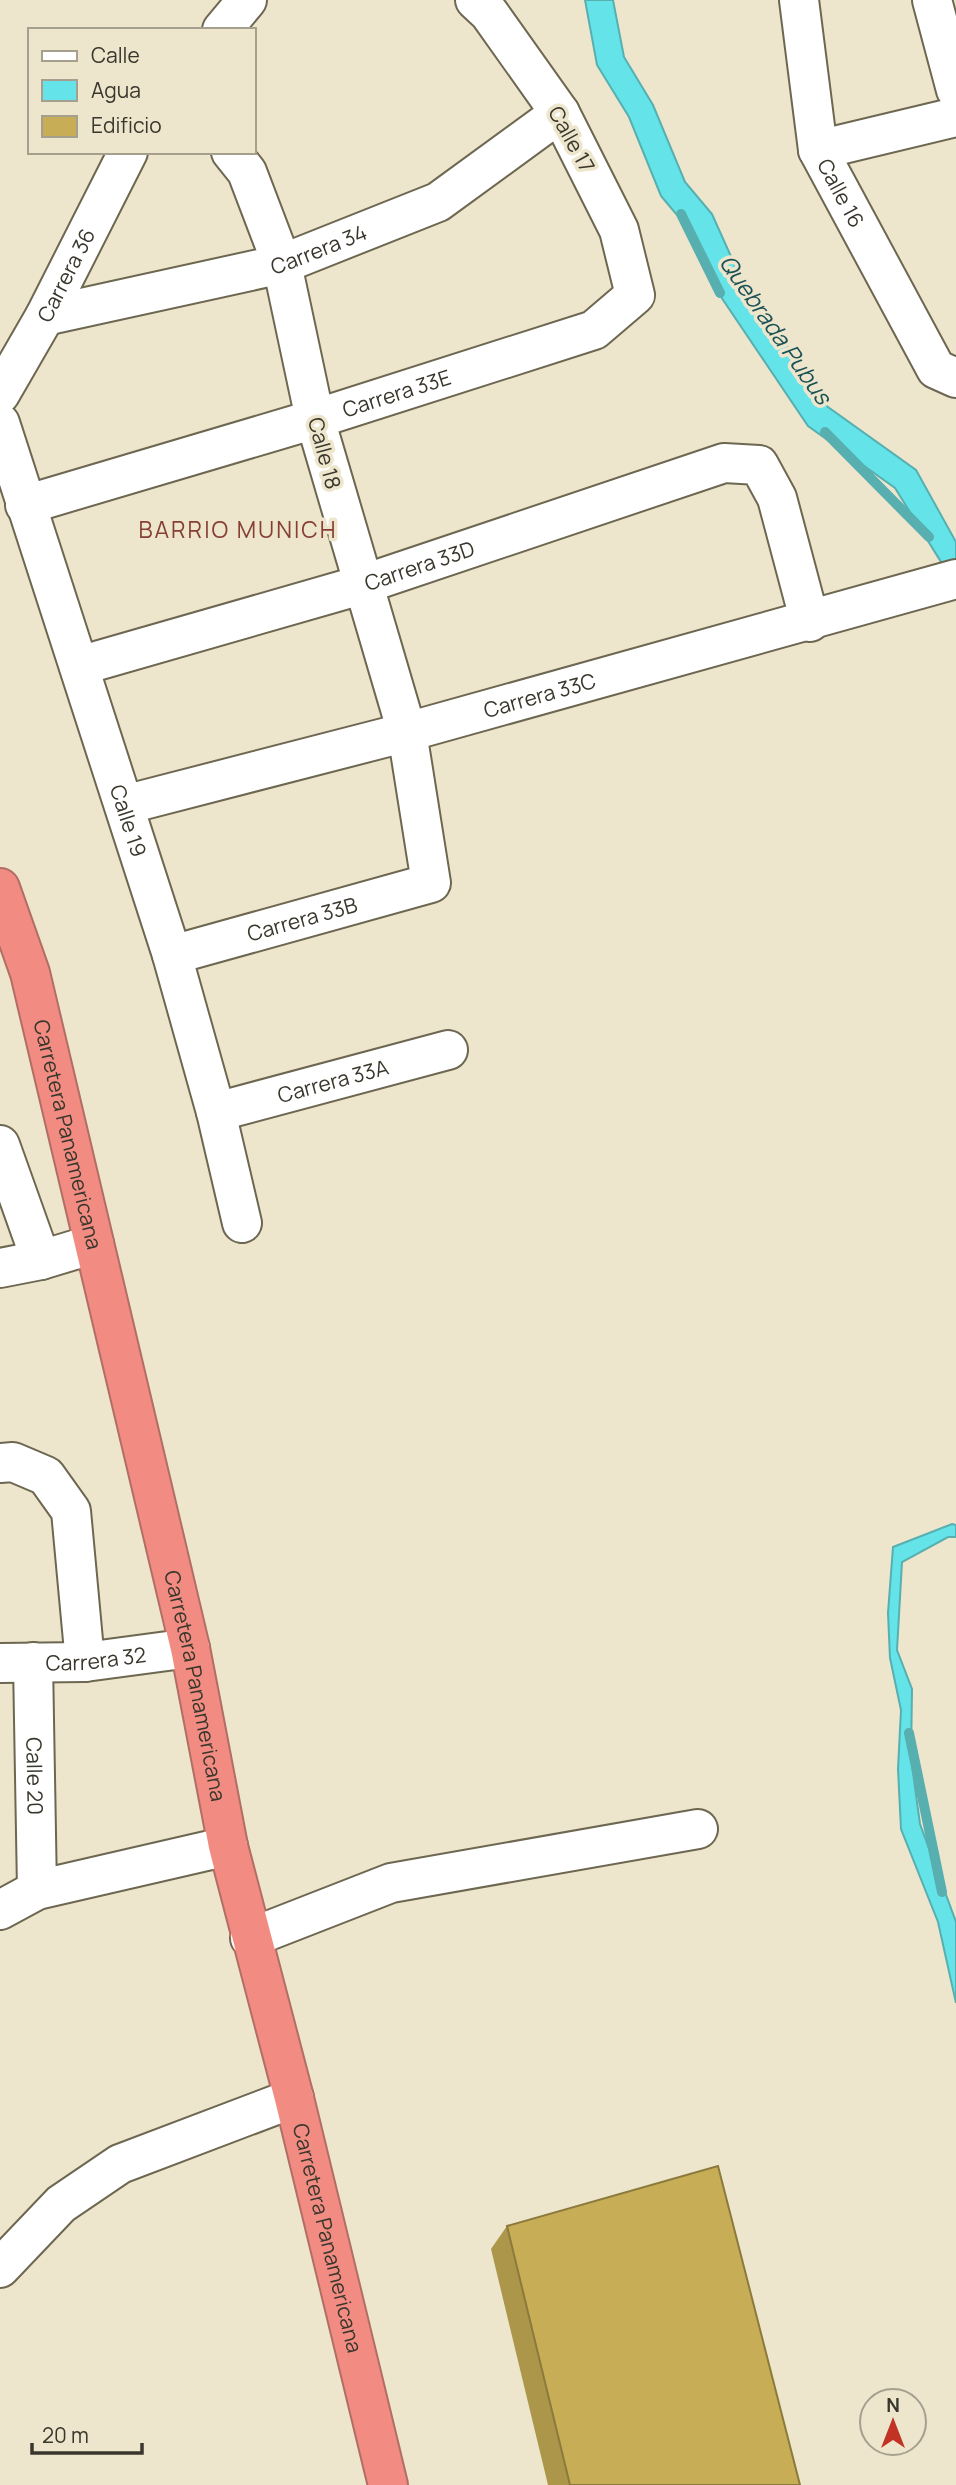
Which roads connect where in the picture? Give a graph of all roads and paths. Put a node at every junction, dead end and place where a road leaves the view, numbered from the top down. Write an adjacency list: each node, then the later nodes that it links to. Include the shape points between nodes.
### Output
1 (247, 0): 5 (street)
2 (475, 0): 7 (street, Calle 17)
3 (799, 0): 9 (street, Calle 16)
4 (932, 0): 6 (street)
5 (224, 28)
6 (956, 90)
7 (560, 113): 12 (street, Carrera 34, via 438,202); 13 (street, Calle 17, via 619,230)
8 (956, 117): 9 (street)
9 (818, 150): 15 (street, Calle 16)
10 (127, 154): 14 (street, Carrera 36)
11 (233, 154): 12 (street, Calle 18, via 247,172)
12 (282, 264): 14 (street, Carrera 34); 17 (street, Calle 18)
13 (635, 295): 17 (street, Carrera 33E, via 594,330)
14 (46, 316): 16 (street, Carrera 36)
15 (946, 373)
16 (0, 394)
17 (315, 419): 19 (street, Carrera 33E); 20 (street, Calle 18)
18 (0, 423): 19 (street, Calle 19)
19 (25, 505): 23 (street, Calle 19)
20 (361, 585): 22 (street, Carrera 33D, via 724,463 759,465 777,498); 23 (street, Carrera 33D); 24 (street, Calle 18)
21 (940, 585): 22 (street, Carrera 33C)
22 (810, 622): 24 (street, Carrera 33C)
23 (79, 666): 25 (street, Calle 19)
24 (407, 733): 25 (street, Carrera 33C); 26 (street, Calle 18)
25 (124, 805): 28 (street, Calle 19)
26 (431, 883): 28 (street, Carrera 33B)
27 (0, 888): 33 (highway, Carretera Panamericana, via 30,973)
28 (172, 955): 30 (street, Calle 19)
29 (448, 1050): 30 (street, Carrera 33A)
30 (216, 1112): 32 (street, Calle 19)
31 (0, 1145): 34 (street)
32 (242, 1223)
33 (94, 1244): 34 (street); 37 (highway, Carretera Panamericana)
34 (41, 1260): 35 (street)
35 (0, 1268)
36 (0, 1463): 39 (street, via 13,1462 46,1476 71,1511)
37 (190, 1648): 39 (street, Carrera 32); 41 (highway, Carretera Panamericana)
38 (17, 1662): 39 (street, Carrera 32); 42 (street, Calle 20)
39 (85, 1662)
40 (698, 1829): 44 (street, via 391,1883)
41 (228, 1846): 42 (street); 44 (highway, Carretera Panamericana)
42 (37, 1890): 43 (street)
43 (0, 1910)
44 (250, 1938): 45 (highway, Carretera Panamericana)
45 (294, 2098): 46 (street, via 120,2164 61,2204); 47 (highway, Carretera Panamericana)
46 (0, 2268)
47 (388, 2485)

